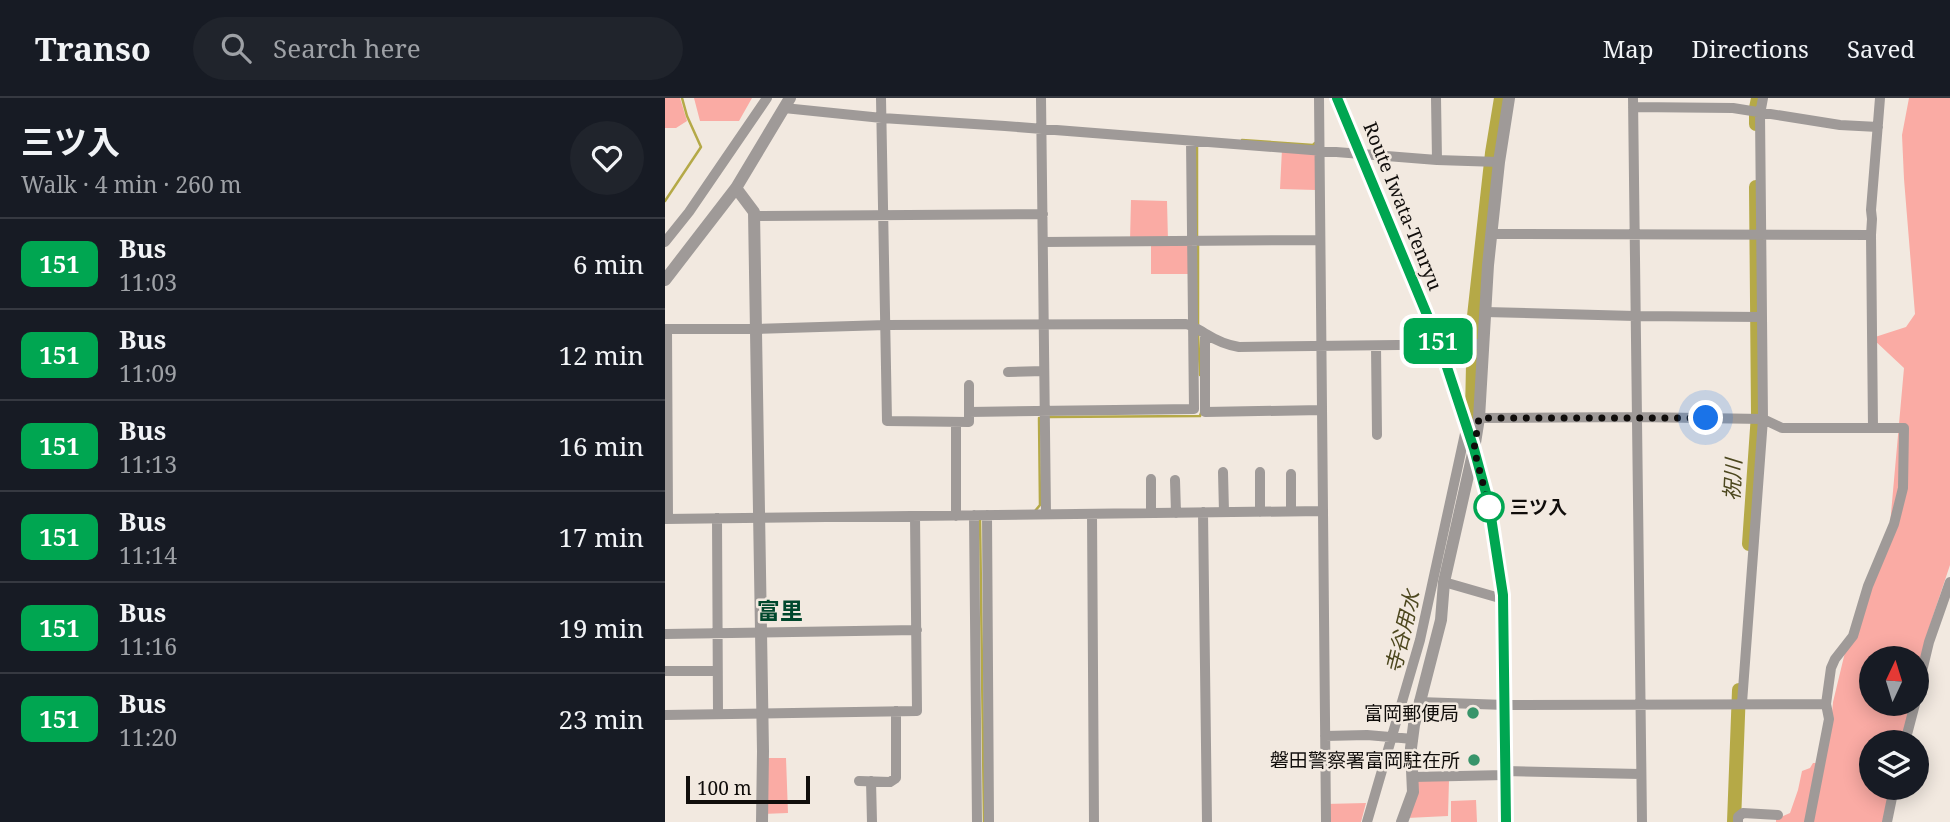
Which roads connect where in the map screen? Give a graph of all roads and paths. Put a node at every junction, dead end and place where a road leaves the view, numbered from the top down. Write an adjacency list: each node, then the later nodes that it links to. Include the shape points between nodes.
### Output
1 (767, 98): 25 (street)
2 (881, 98): 13 (street)
3 (1041, 98): 15 (street)
4 (1319, 98): 17 (street)
5 (1337, 98): 18 (main road, Route Iwata-Tenryu)
6 (1436, 98): 19 (street)
7 (1509, 98): 20 (street)
8 (1763, 98): 12 (street)
9 (1880, 98): 14 (street)
10 (1633, 102): 12 (street); 28 (street)
11 (787, 103): 13 (street); 21 (street)
12 (1760, 114): 14 (street); 29 (street)
13 (882, 118): 15 (street); 24 (street)
14 (1878, 127): 27 (street)
15 (1042, 129): 16 (street); 22 (street)
16 (1191, 141): 17 (street); 31 (street)
17 (1319, 149): 18 (street); 30 (street)
18 (1360, 153): 19 (street); 47 (main road, Route Iwata-Tenryu)
19 (1437, 160): 20 (street)
20 (1499, 162): 26 (street)
21 (736, 188): 23 (street); 34 (street)
22 (1043, 214): 24 (street); 33 (street)
23 (754, 216): 24 (street); 42 (street)
24 (884, 216): 40 (street)
25 (669, 234): 32 (street)
26 (1491, 234): 28 (street); 35 (street)
27 (1871, 235): 29 (street); 59 (street)
28 (1634, 236): 29 (street); 36 (street)
29 (1761, 236): 37 (street)
30 (1320, 240): 31 (street); 45 (street)
31 (1192, 241): 33 (street); 39 (street)
32 (665, 242)
33 (1043, 242): 38 (street)
34 (665, 280)
35 (1485, 312): 36 (street); 44 (street)
36 (1635, 316): 37 (street); 54 (street)
37 (1762, 317): 56 (street)
38 (1043, 324): 39 (street); 40 (street); 48 (street)
39 (1193, 325): 43 (street); 53 (street, via 1194,409)
40 (886, 326): 42 (street); 57 (street, via 887,421)
41 (666, 329): 42 (street); 84 (street)
42 (757, 329): 83 (street)
43 (1205, 334): 45 (street, via 1239,347); 51 (street, via 1205,412)
44 (1483, 344): 47 (street); 55 (street)
45 (1321, 346): 46 (street); 51 (street)
46 (1376, 346): 47 (street); 60 (street)
47 (1440, 346): 58 (main road, Route Iwata-Tenryu)
48 (1044, 371): 49 (street); 53 (street)
49 (1008, 372)
50 (969, 385): 52 (street)
51 (1322, 411): 70 (street)
52 (969, 412): 53 (street); 57 (street, via 969,422)
53 (1044, 412): 76 (street)
54 (1636, 417): 55 (street); 56 (street); 97 (street)
55 (1479, 418): 61 (street)
56 (1763, 419): 59 (street, via 1782,428); 96 (street)
57 (956, 422): 81 (street)
58 (1466, 428): 61 (main road, Route Iwata-Tenryu); 105 (street, via 1420,640)
59 (1873, 428): 98 (street, via 1904,428 1903,488 1853,636 1831,668)
60 (1377, 435)
61 (1474, 449): 67 (street); 68 (main road, Route Iwata-Tenryu)
62 (1223, 472): 72 (street)
63 (1260, 472): 73 (street)
64 (1291, 474): 69 (street)
65 (1151, 479): 74 (street)
66 (1175, 480): 75 (street)
67 (1462, 499): 68 (street, via 1481,498); 85 (street)
68 (1489, 504): 87 (main road, Route Iwata-Tenryu)
69 (1291, 511): 70 (street); 73 (street)
70 (1323, 511): 104 (street)
71 (1203, 512): 72 (street); 75 (street); 119 (street)
72 (1224, 512): 73 (street)
73 (1260, 512)
74 (1151, 513): 75 (street); 77 (street)
75 (1176, 513)
76 (1046, 514): 77 (street); 79 (street)
77 (1092, 514): 118 (street)
78 (974, 515): 79 (street); 81 (street); 116 (street)
79 (987, 515): 117 (street)
80 (915, 516): 81 (street); 83 (street); 88 (street)
81 (957, 516)
82 (716, 518): 83 (street); 84 (street); 89 (street)
83 (759, 518): 90 (street)
84 (666, 519)
85 (1444, 582): 87 (street); 95 (street, via 1441,620)
86 (1950, 582): 92 (street)
87 (1503, 599): 99 (main road, Route Iwata-Tenryu)
88 (917, 629): 90 (street); 100 (street, via 917,711)
89 (717, 633): 90 (street); 91 (street); 94 (street)
90 (761, 633): 101 (street)
91 (665, 634)
92 (1928, 646)
93 (665, 671): 94 (street)
94 (717, 671): 102 (street)
95 (1419, 702): 99 (street); 106 (street)
96 (1739, 703): 97 (street); 98 (street)
97 (1639, 704): 99 (street); 108 (street)
98 (1826, 704): 126 (street, via 1829,719)
99 (1505, 705): 107 (main road, Route Iwata-Tenryu)
100 (896, 711): 101 (street); 111 (street, via 896,778)
101 (761, 713): 102 (street); 114 (street)
102 (718, 714): 103 (street)
103 (665, 715)
104 (1325, 736): 105 (street); 120 (street)
105 (1390, 737): 106 (street); 121 (street)
106 (1413, 739): 109 (street)
107 (1505, 773): 108 (street); 109 (street); 123 (main road, Route Iwata-Tenryu)
108 (1640, 774): 124 (street)
109 (1413, 776): 122 (street, via 1413,792)
110 (859, 781): 111 (street)
111 (871, 781): 115 (street)
112 (1892, 800): 127 (street)
113 (1778, 815): 125 (street, via 1743,813)
114 (762, 822)
115 (872, 822)
116 (977, 822)
117 (989, 822)
118 (1094, 822)
119 (1206, 822)
120 (1325, 822)
121 (1367, 822)
122 (1402, 822)
123 (1506, 822)
124 (1641, 822)
125 (1738, 822)
126 (1809, 822)
127 (1887, 822)

